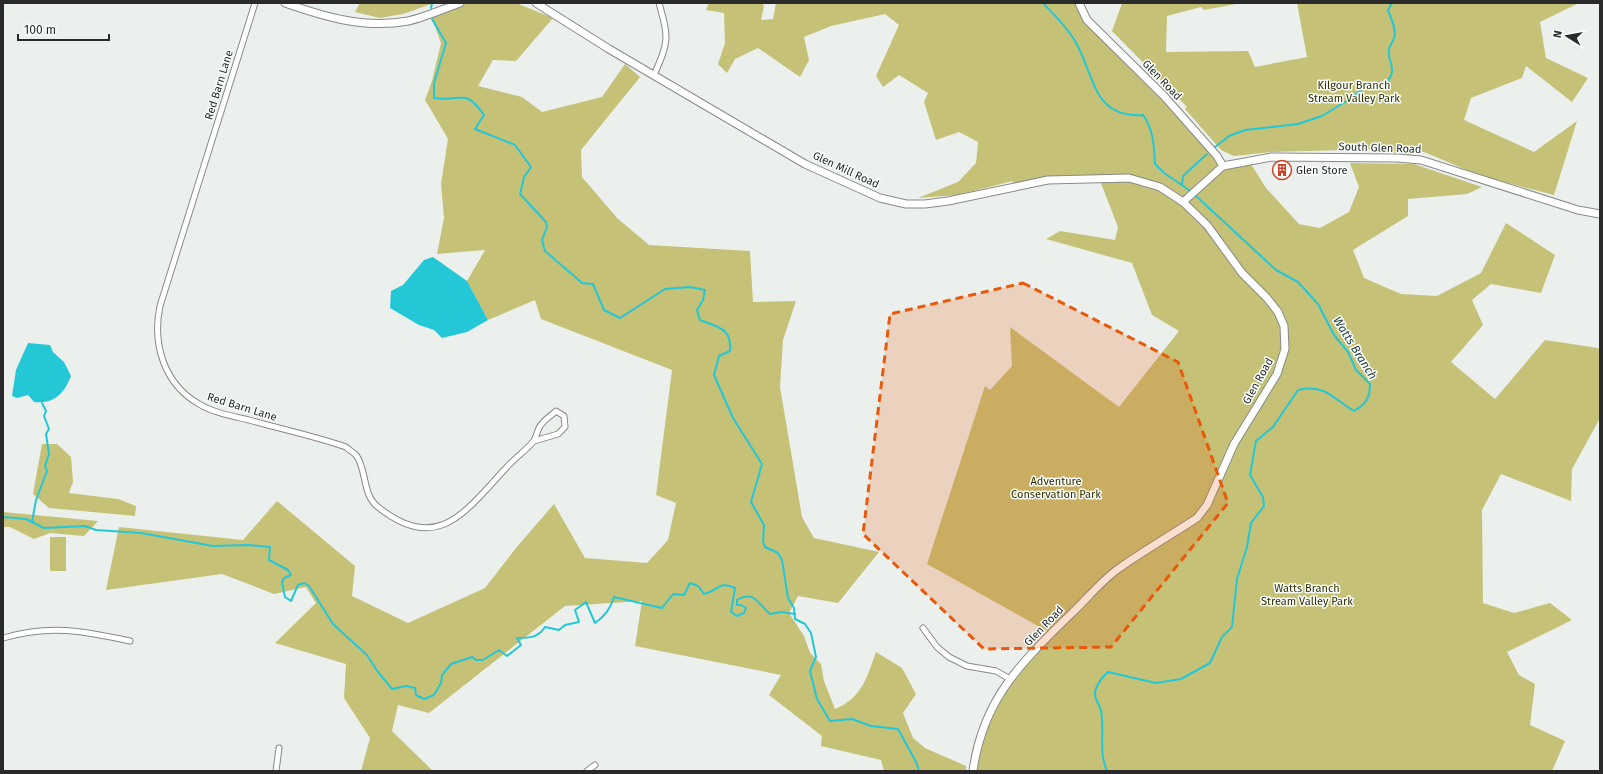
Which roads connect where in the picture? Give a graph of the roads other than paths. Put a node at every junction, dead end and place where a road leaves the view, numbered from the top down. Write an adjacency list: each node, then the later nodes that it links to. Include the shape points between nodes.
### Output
1 (255, 3): 12 (street, Red Barn Lane, via 160,306 157,320 158,347 170,376 199,404 219,412 346,447 356,455 366,486 376,506 401,523 423,527 446,525 468,510)
2 (285, 3): 3 (main road, via 348,21 370,24 410,20)
3 (460, 3)
4 (536, 3): 7 (main road, Glen Mill Road)
5 (659, 3): 8 (street, via 667,38 666,49)
6 (1078, 3): 9 (main road, Glen Road, via 1087,20 1164,96)
7 (547, 6): 8 (main road, Glen Mill Road)
8 (654, 75): 10 (main road, Glen Mill Road, via 805,164 896,202 925,204 948,201 1048,180 1128,178 1160,187)
9 (1223, 166): 10 (main road); 11 (main road, South Glen Road, via 1272,157 1421,160 1578,210)
10 (1183, 202): 16 (main road, Glen Road, via 1207,225 1242,273 1278,312 1284,326 1284,358 1234,444 1207,505 1197,518 1118,570 1054,631)
11 (1600, 214)
12 (534, 441): 12 (street, Red Barn Lane, via 539,426 556,411 564,416 565,426 558,434)
13 (923, 628): 16 (street, via 948,657 967,666 996,671)
14 (3, 638): 15 (street, via 59,628)
15 (130, 640)
16 (1010, 679): 21 (main road, Glen Road, via 992,706 980,738)
17 (279, 748): 19 (street)
18 (595, 765): 20 (street)
19 (276, 771)
20 (587, 771)
21 (973, 771)

